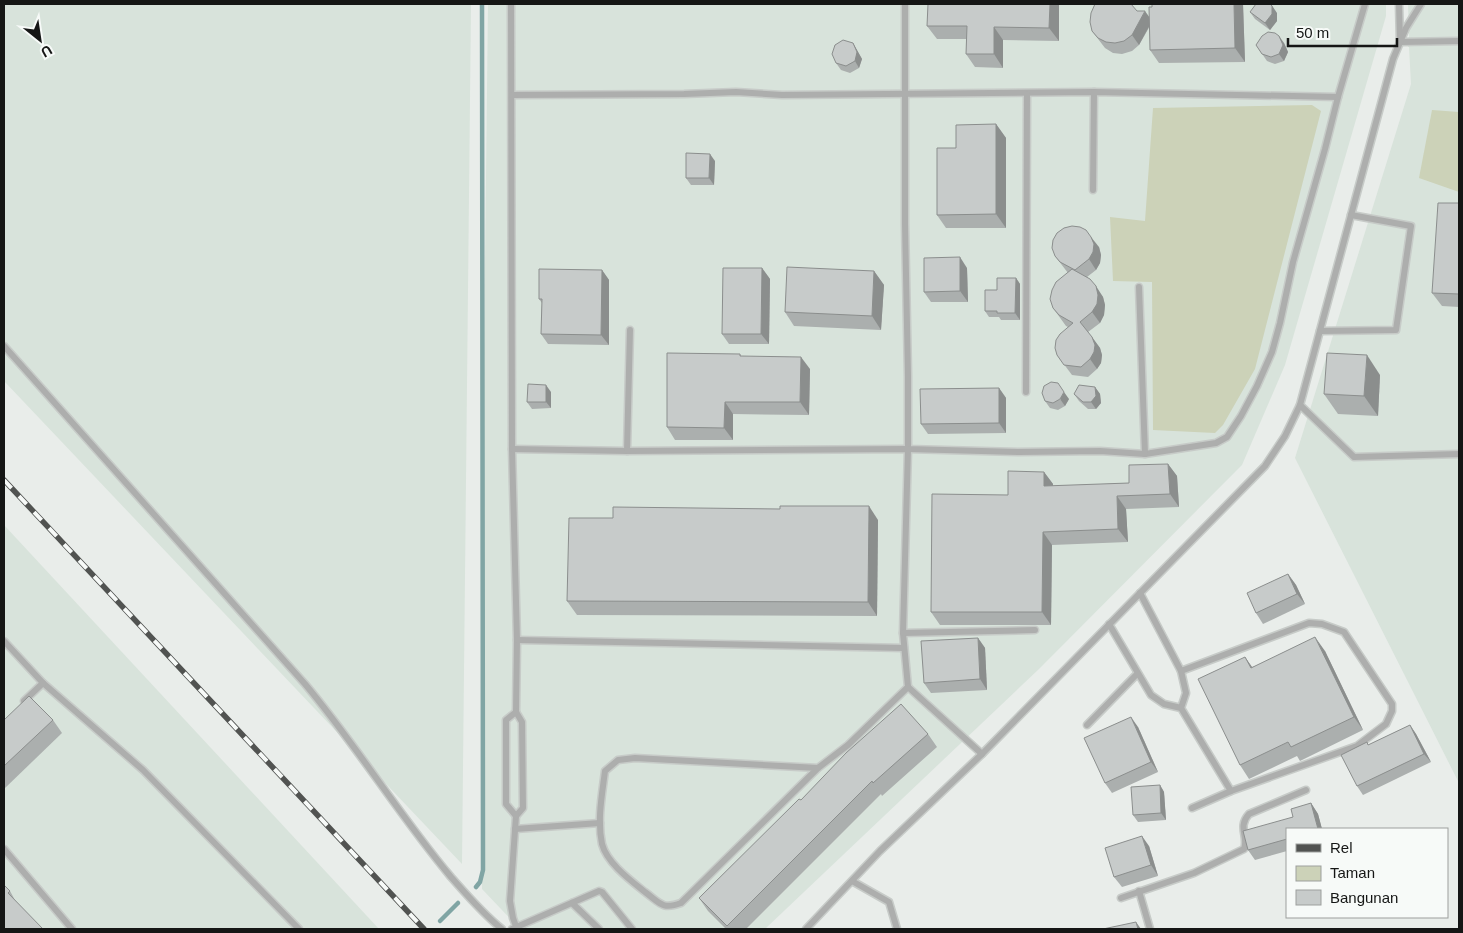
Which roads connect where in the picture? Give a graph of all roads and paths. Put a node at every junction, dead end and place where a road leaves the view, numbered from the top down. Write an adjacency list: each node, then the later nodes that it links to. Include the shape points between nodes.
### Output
1 (511, 4): 11 (lane)
2 (905, 4): 9 (lane)
3 (1365, 4): 12 (lane)
4 (1399, 4): 7 (lane)
5 (1421, 4): 7 (lane)
6 (1459, 41): 7 (lane)
7 (1400, 42): 14 (lane)
8 (1094, 92): 10 (lane); 12 (lane); 13 (lane)
9 (905, 93): 10 (lane); 11 (lane); 22 (lane)
10 (1027, 94): 19 (lane)
11 (512, 95): 21 (lane)
12 (1338, 97): 24 (lane, via 1272,352 1241,416 1227,437 1216,443)
13 (1093, 190)
14 (1351, 215): 17 (lane); 17 (lane, via 1411,226 1396,330)
15 (1140, 287): 24 (lane)
16 (630, 330): 23 (lane)
17 (1320, 331): 20 (lane)
18 (4, 346): 57 (lane, via 305,684 425,846 481,911)
19 (1026, 392)
20 (1300, 405): 25 (lane, via 1354,457); 26 (lane, via 1265,466)
21 (512, 449): 23 (lane); 30 (lane)
22 (908, 449): 23 (lane); 24 (lane); 29 (lane)
23 (627, 451)
24 (1145, 454)
25 (1459, 454)
26 (1140, 593): 27 (lane); 33 (lane)
27 (1109, 624): 34 (lane); 41 (lane)
28 (1035, 630): 29 (lane)
29 (903, 633): 32 (lane)
30 (517, 640): 32 (lane); 39 (lane)
31 (4, 641): 35 (lane)
32 (904, 648): 36 (lane)
33 (1181, 672): 38 (lane, via 1186,693); 44 (lane, via 1309,623 1322,624 1344,632 1392,704 1386,724 1357,746)
34 (1137, 674): 38 (lane, via 1152,695 1164,704); 40 (lane)
35 (43, 683): 37 (lane); 56 (lane, via 143,770)
36 (908, 687): 41 (lane); 42 (lane)
37 (17, 708)
38 (1181, 708): 44 (lane)
39 (516, 712): 46 (lane, via 522,722 523,808); 46 (lane, via 506,720 506,804)
40 (1087, 725)
41 (982, 754): 50 (lane)
42 (818, 768): 47 (lane, via 636,758 618,760 605,771); 47 (lane, via 681,903 671,906 663,906 610,860 602,845)
43 (1306, 790): 51 (lane, via 1249,814 1243,826 1244,850 1194,873)
44 (1231, 791): 45 (lane)
45 (1192, 808)
46 (516, 816): 48 (lane)
47 (600, 823): 48 (lane)
48 (515, 829): 58 (lane, via 510,901)
49 (4, 849): 55 (lane)
50 (852, 881): 61 (lane); 62 (lane, via 889,902)
51 (1139, 891): 52 (lane); 54 (lane)
52 (1121, 898)
53 (572, 903): 58 (lane); 59 (lane); 60 (lane, via 602,892)
54 (1149, 926)
55 (72, 929)
56 (299, 929)
57 (502, 929)
58 (515, 929)
59 (599, 929)
60 (632, 929)
61 (806, 929)
62 (897, 929)

